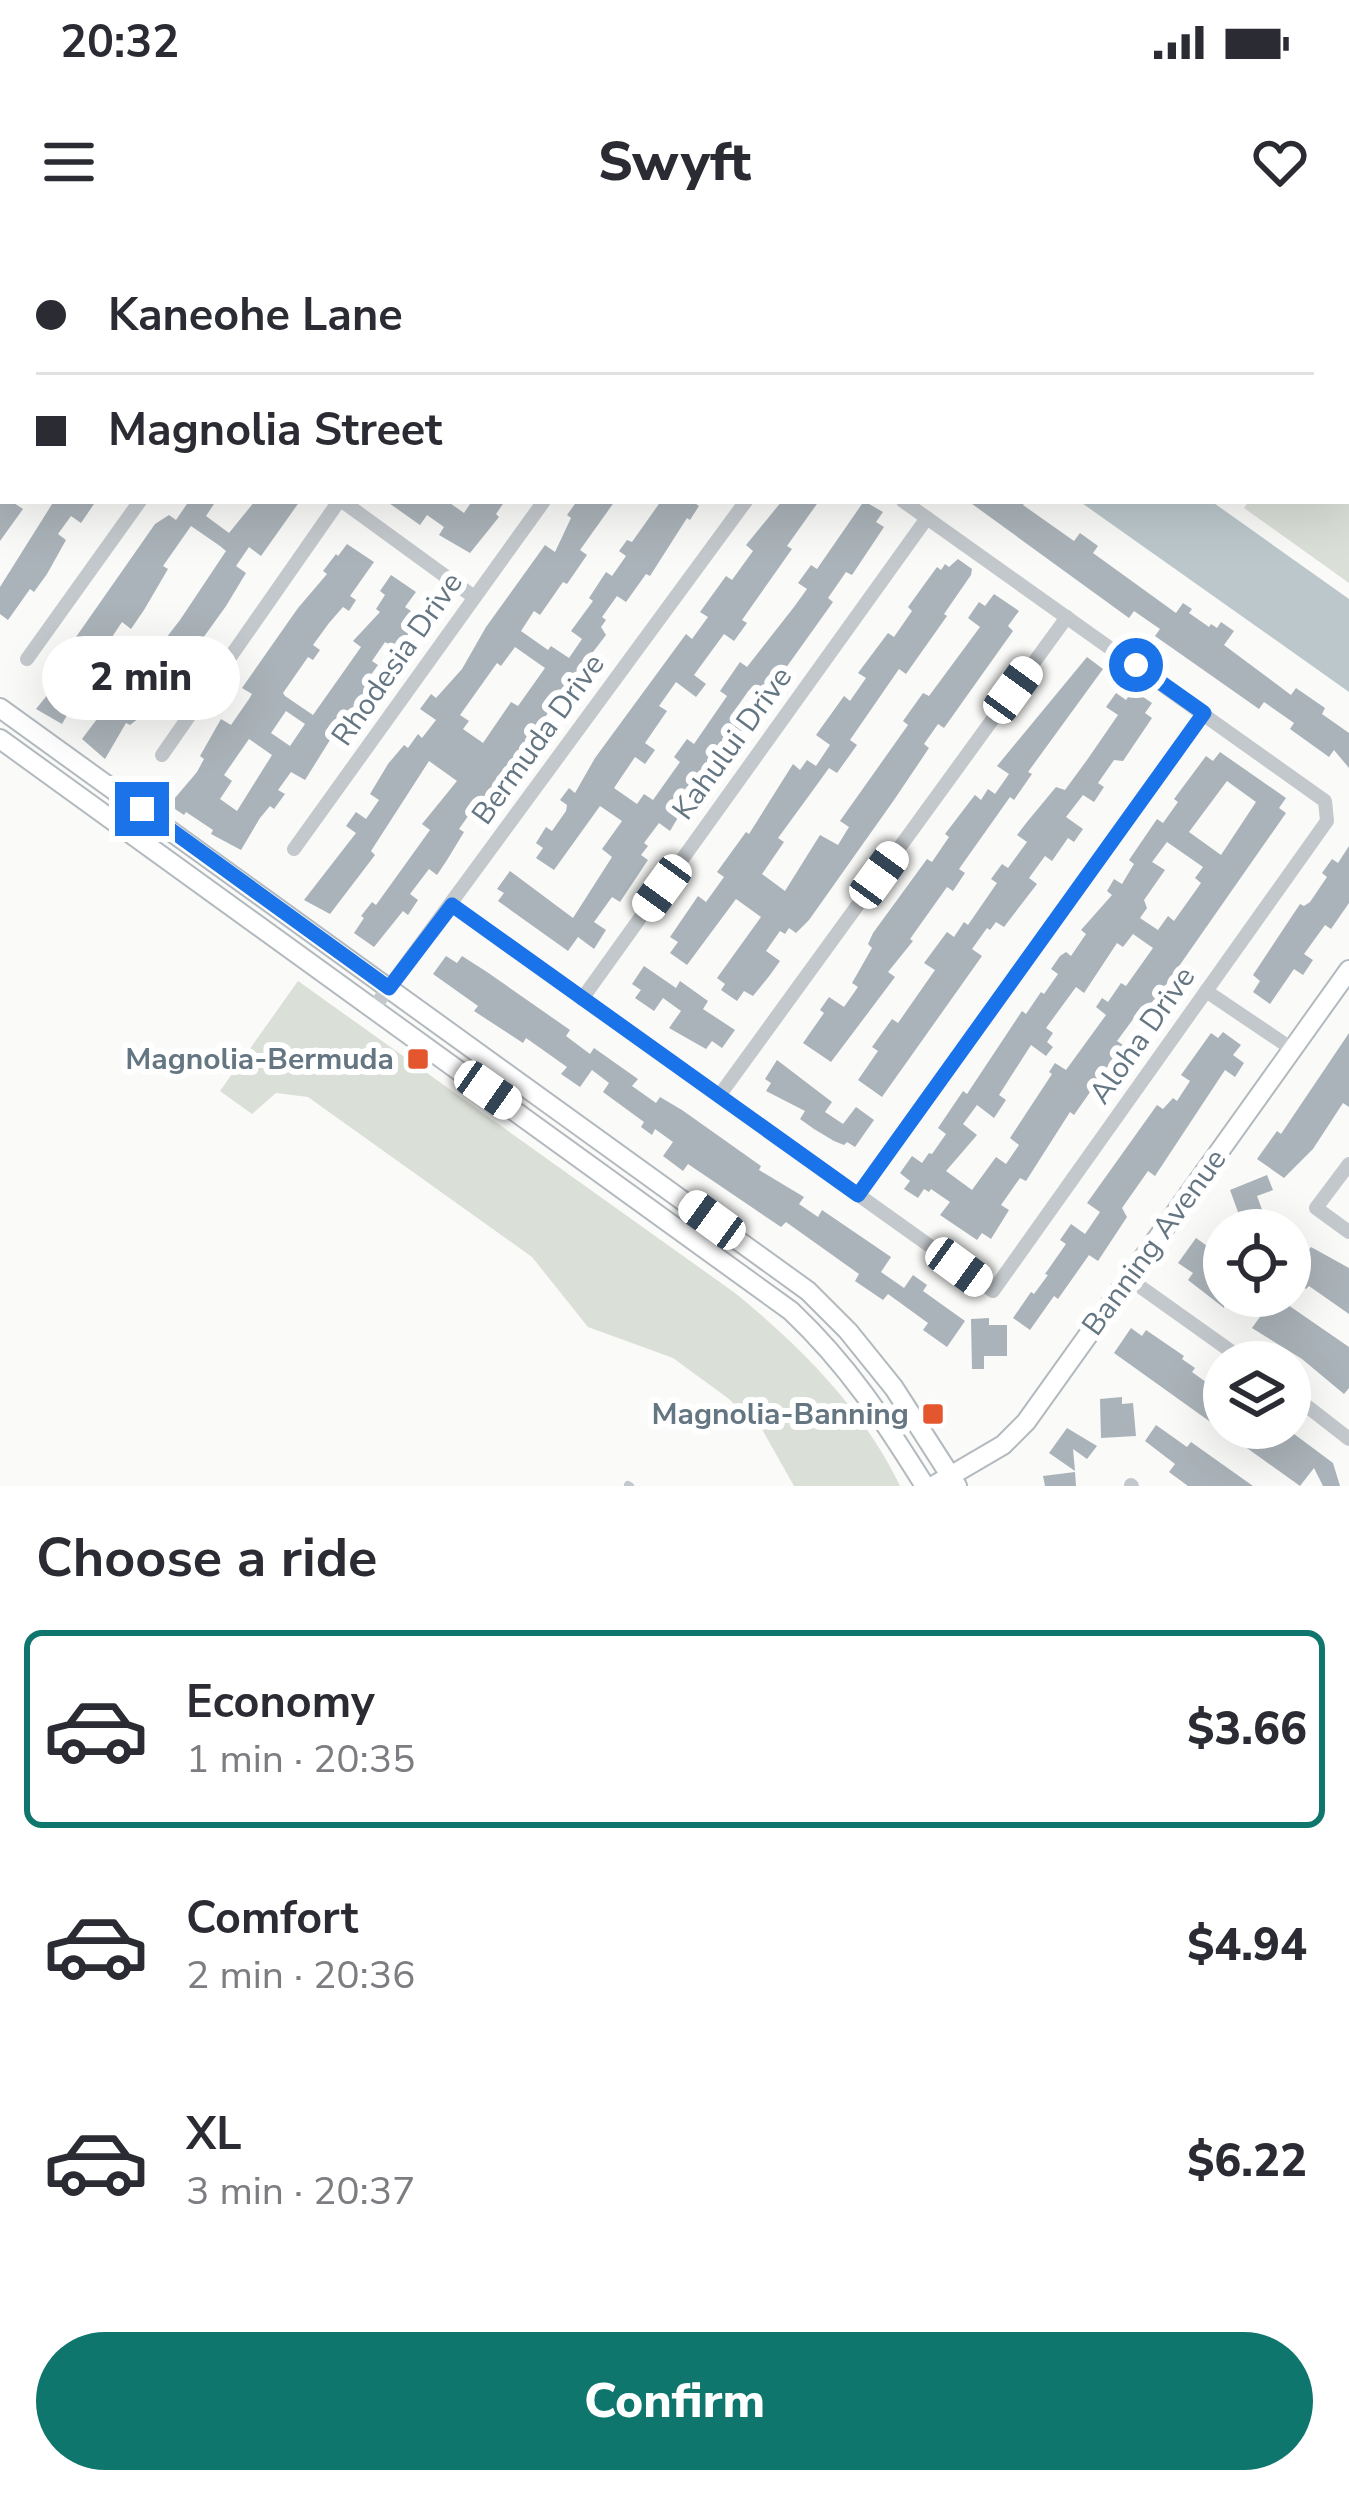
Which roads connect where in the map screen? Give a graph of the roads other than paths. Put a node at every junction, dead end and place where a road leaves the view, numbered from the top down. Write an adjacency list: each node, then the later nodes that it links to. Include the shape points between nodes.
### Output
1 (138, 504): 10 (street)
2 (338, 504): 14 (street)
3 (344, 504): 8 (street)
4 (542, 504): 8 (street, Rhodesia Drive)
5 (744, 504): 16 (street, Bermuda Drive)
6 (907, 504): 7 (street)
7 (927, 518): 9 (street); 20 (street, Kahului Drive)
8 (473, 598): 15 (street, Rhodesia Drive)
9 (1067, 616): 12 (street); 23 (street)
10 (27, 659)
11 (0, 708): 18 (main road)
12 (1204, 713): 19 (street, Aloha Drive, via 1329,808 1328,821); 25 (street)
13 (0, 740): 21 (main road)
14 (162, 755)
15 (295, 850)
16 (452, 905): 18 (street, Bermuda Drive); 20 (street)
17 (1349, 970): 22 (main road, Banning Avenue)
18 (389, 988): 21 (street, Bermuda Drive); 31 (main road, via 808,1292 894,1388)
19 (1206, 992): 22 (street); 25 (street, Aloha Drive, via 993,1291)
20 (582, 999): 23 (street)
21 (374, 1009): 32 (main road, via 791,1311 836,1352)
22 (1292, 1049): 27 (main road, Banning Avenue)
23 (719, 1096): 25 (street)
24 (1349, 1164): 26 (street, via 1316,1208)
25 (858, 1195)
26 (1349, 1232)
27 (1128, 1278): 28 (street); 31 (main road, Banning Avenue, via 1026,1422)
28 (1216, 1341)
29 (1311, 1409): 30 (street)
30 (1349, 1439)
31 (955, 1481): 32 (main road, Banning Avenue)
32 (929, 1486)

